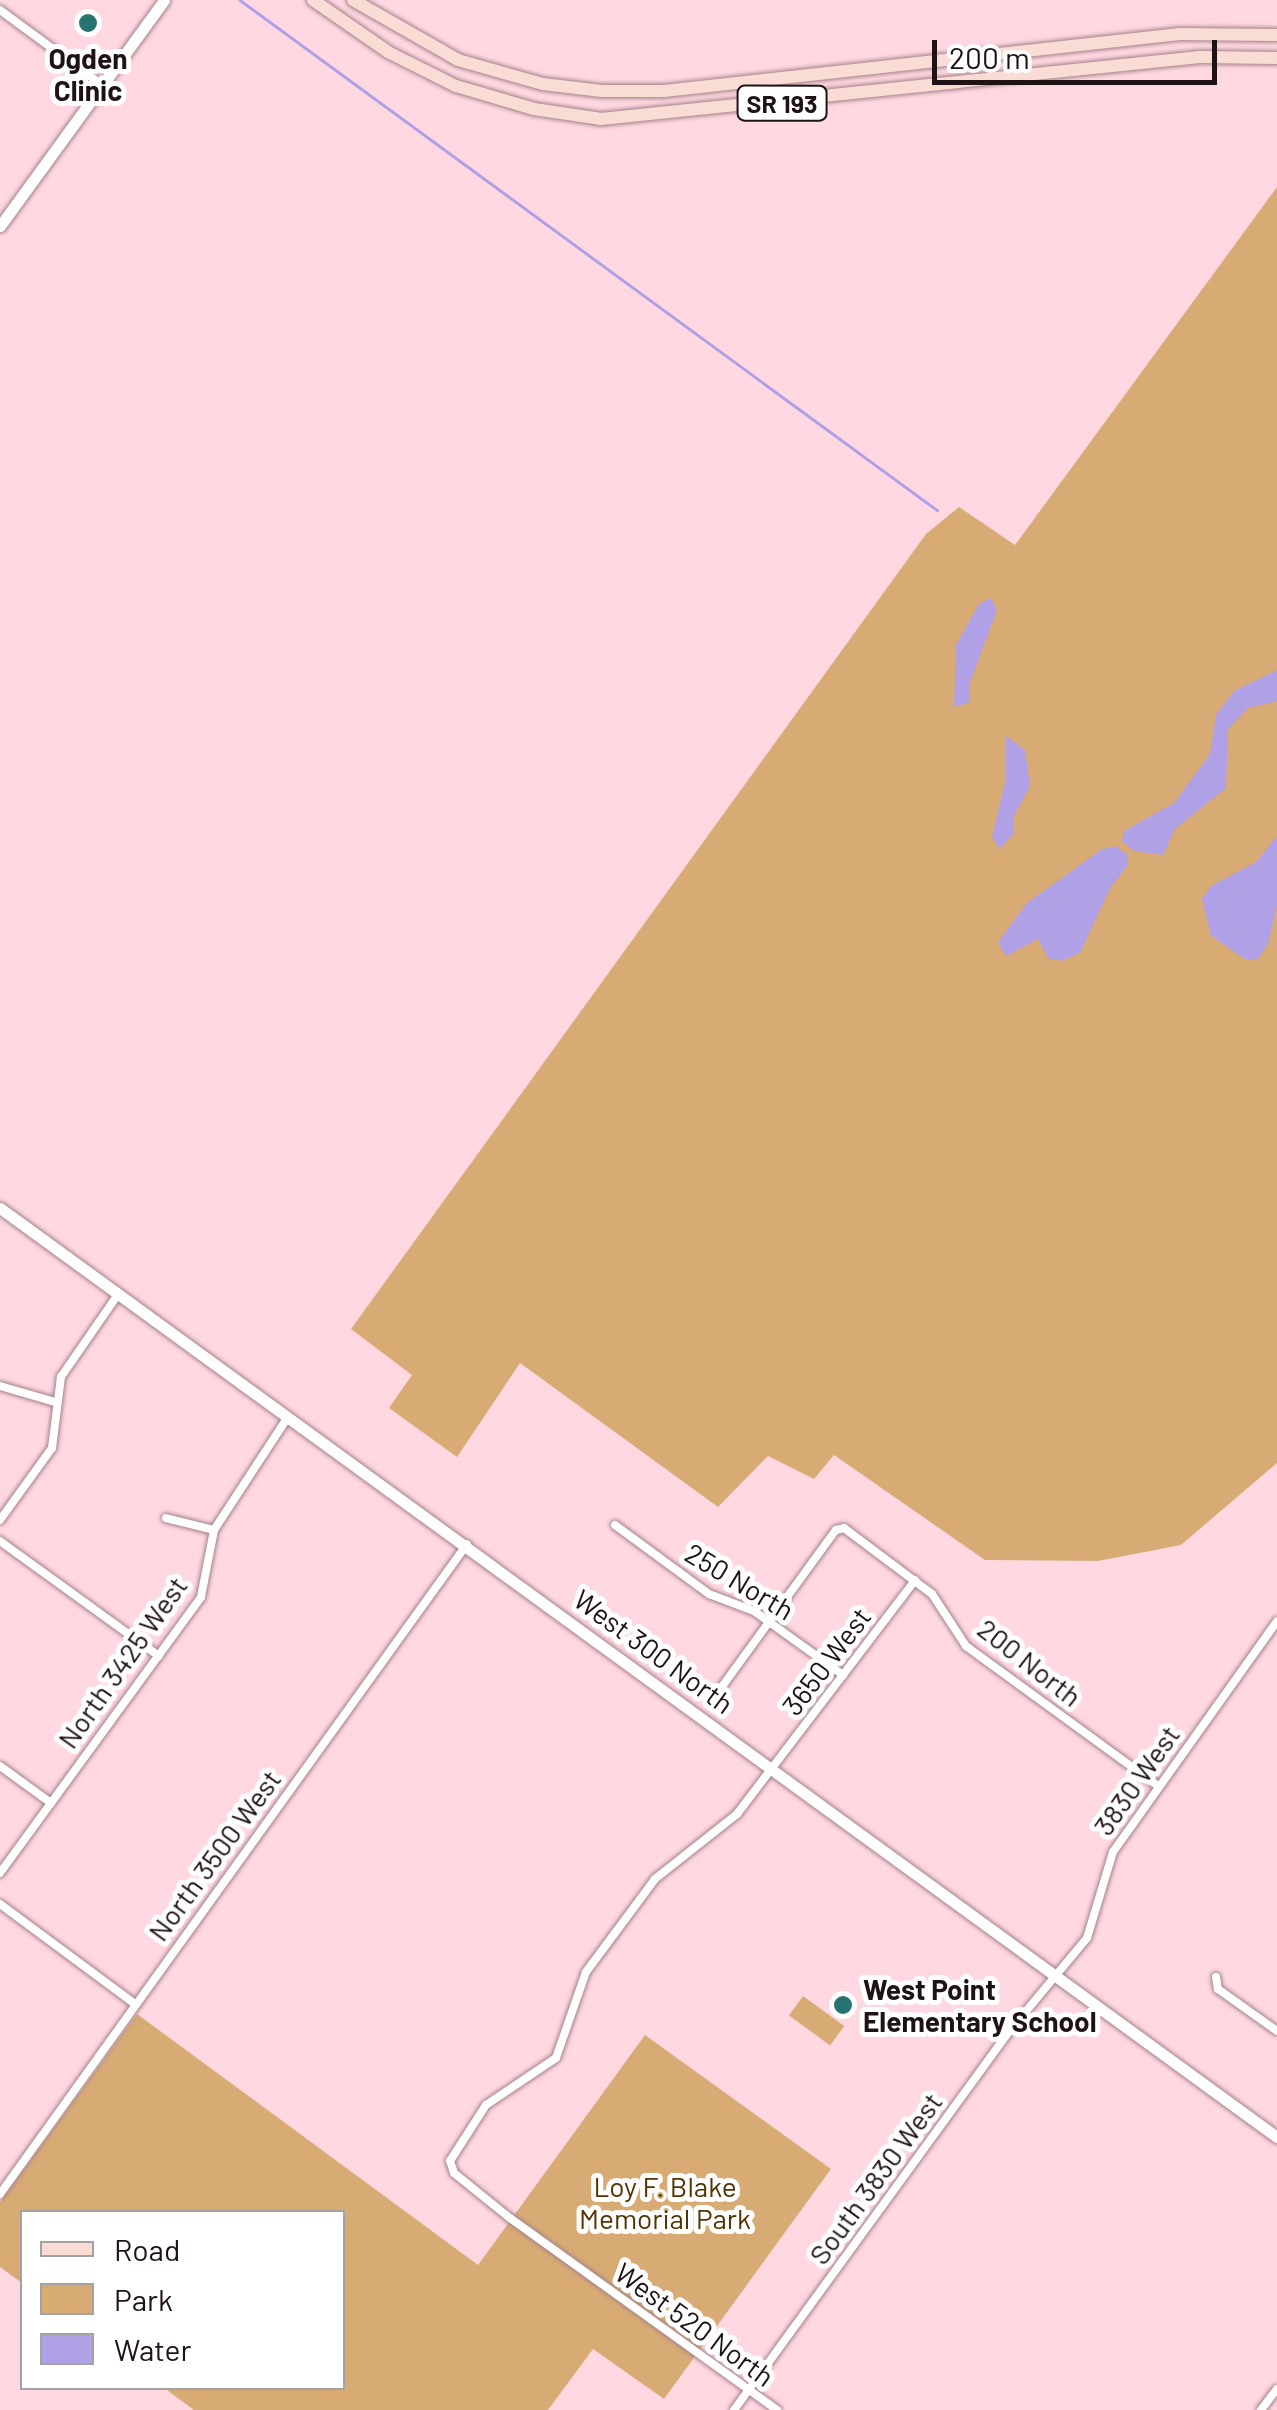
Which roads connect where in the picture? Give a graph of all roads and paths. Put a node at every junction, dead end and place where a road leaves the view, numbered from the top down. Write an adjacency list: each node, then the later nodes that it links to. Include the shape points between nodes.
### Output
1 (164, 0): 7 (main road)
2 (313, 0): 6 (main road, SR 193, via 388,52 456,86 534,109 601,118 1189,58)
3 (353, 0): 5 (main road, SR 193, via 458,60 602,92 675,90 1180,34)
4 (0, 10): 7 (street)
5 (1277, 36)
6 (1277, 58)
7 (102, 85): 8 (main road)
8 (4, 210): 9 (main road)
9 (0, 226)
10 (0, 1208): 11 (main road, West 300 North)
11 (119, 1293): 13 (street, via 61,1377); 14 (main road, West 300 North)
12 (0, 1386): 13 (street)
13 (55, 1402): 16 (street, via 52,1448)
14 (289, 1416): 18 (street, North 3425 West); 20 (main road, West 300 North)
15 (166, 1518): 18 (street)
16 (0, 1520)
17 (615, 1525): 23 (street, 250 North, via 709,1594)
18 (214, 1530): 24 (street, North 3425 West, via 201,1597)
19 (0, 1541): 24 (street)
20 (467, 1544): 28 (main road, West 300 North); 35 (street, North 3500 West)
21 (915, 1580): 23 (street, 200 North, via 839,1528); 25 (street, 3650 West); 29 (street, 200 North, via 966,1646)
22 (1277, 1621): 29 (street, 3830 West)
23 (769, 1622): 25 (street, 250 North); 26 (street)
24 (158, 1656): 30 (street, North 3425 West)
25 (843, 1675): 28 (street, 3650 West)
26 (721, 1688)
27 (0, 1766): 30 (street)
28 (772, 1769): 33 (main road, West 300 North); 38 (street, 3650 West, via 728,1824 655,1879 586,1972 556,2058 486,2105)
29 (1158, 1786): 33 (street, 3830 West, via 1113,1852 1092,1927)
30 (51, 1803): 31 (street, North 3425 West)
31 (0, 1873)
32 (0, 1904): 35 (street)
33 (1058, 1977): 37 (main road, West 300 North); 41 (street, South 3830 West, via 1007,2034)
34 (1216, 1977): 36 (street, via 1218,1988)
35 (135, 2004): 39 (street, North 3500 West)
36 (1277, 2031)
37 (1277, 2137)
38 (450, 2160): 41 (street, West 520 North, via 454,2173 511,2219)
39 (0, 2194)
40 (1277, 2388): 44 (street)
41 (749, 2390): 42 (street, South 3830 West); 43 (street, West 520 North)
42 (734, 2410)
43 (777, 2410)
44 (1262, 2410)

